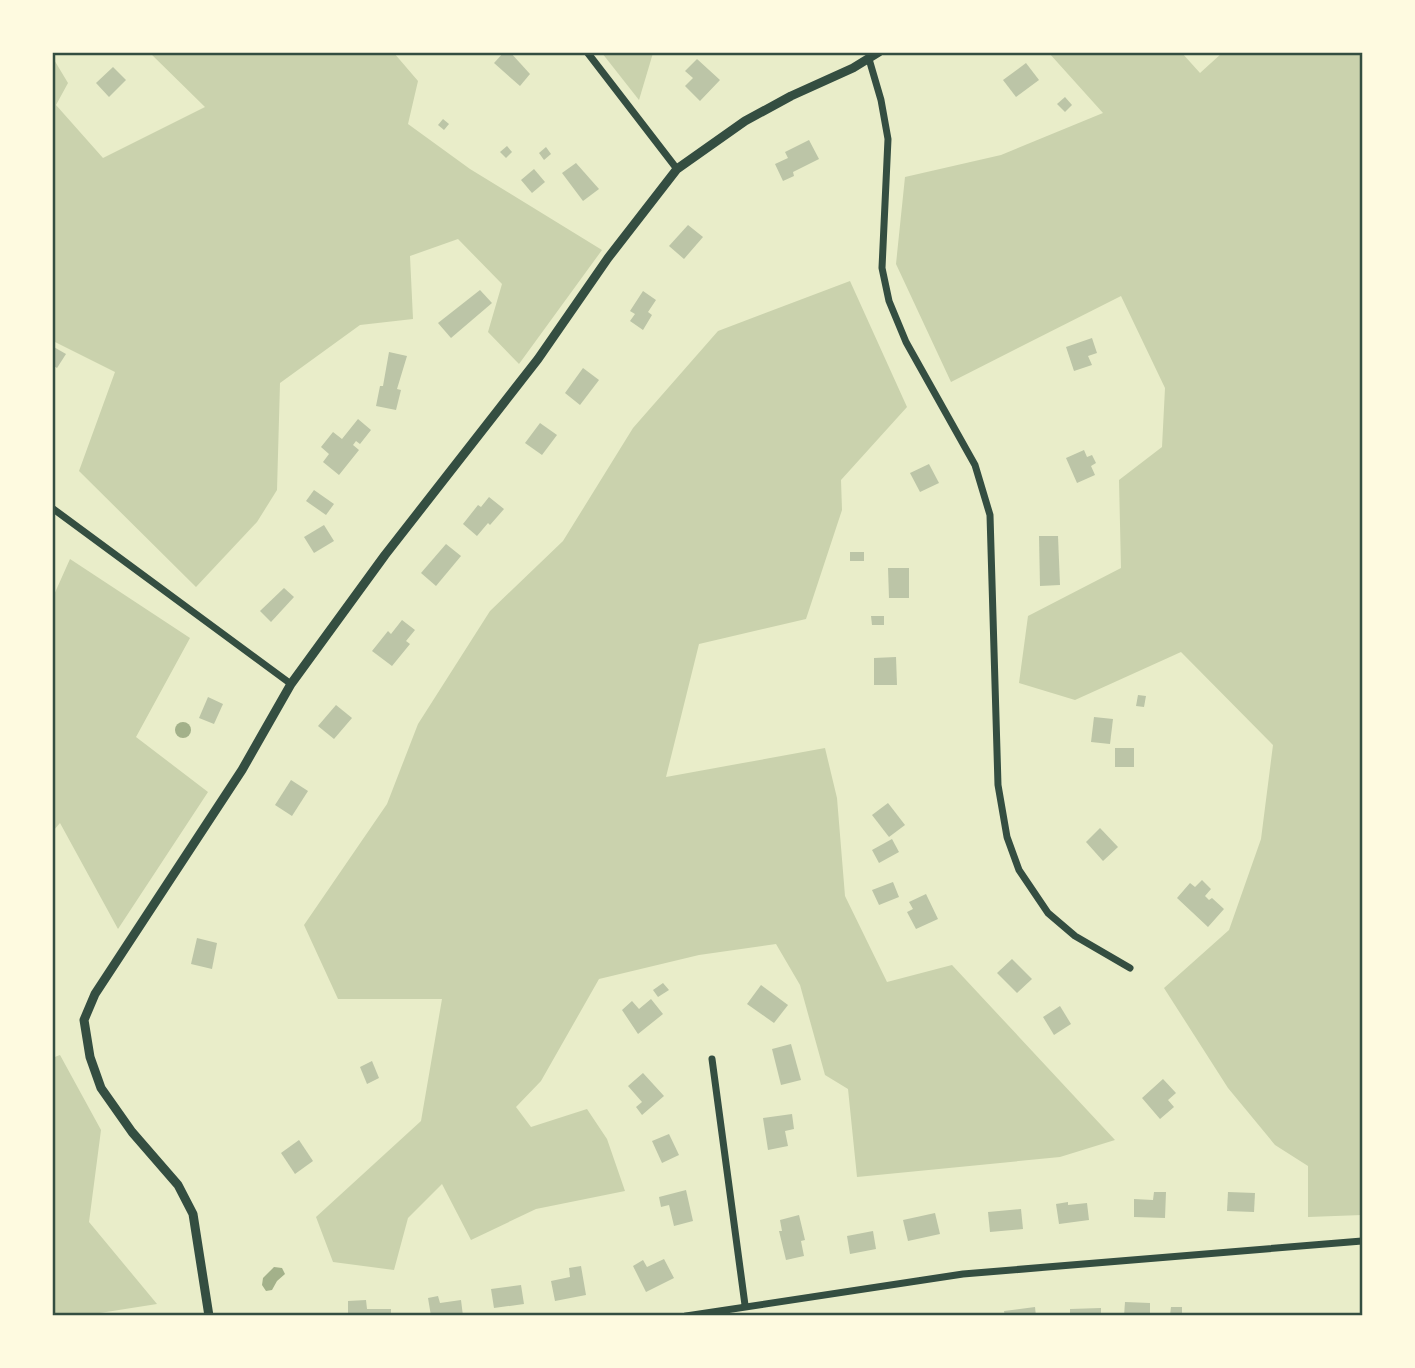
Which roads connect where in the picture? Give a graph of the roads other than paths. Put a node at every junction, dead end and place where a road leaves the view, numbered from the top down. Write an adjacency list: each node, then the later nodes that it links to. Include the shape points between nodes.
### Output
1 (587, 52): 4 (street)
2 (879, 52): 3 (street)
3 (870, 59): 4 (street, via 745,121); 7 (street, via 888,139 882,268 889,301 906,342 975,465 990,516 998,785 1007,837 1019,870 1048,913 1074,936)
4 (677, 169): 6 (street)
5 (52, 508): 6 (street)
6 (291, 684): 11 (street, via 242,770 103,980 85,1020 90,1058 101,1088 178,1185 189,1206)
7 (1130, 968)
8 (712, 1059): 10 (street)
9 (1363, 1241): 10 (street, via 963,1274)
10 (745, 1305): 12 (street)
11 (209, 1315)
12 (686, 1315)

